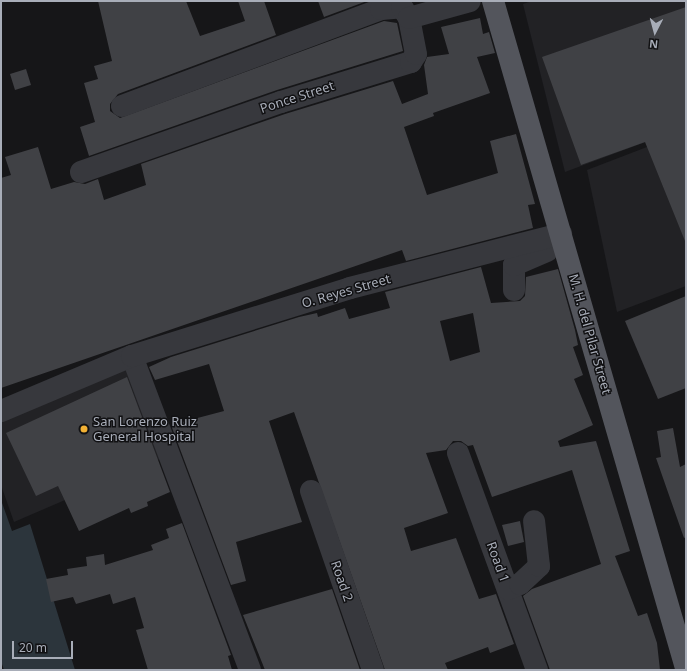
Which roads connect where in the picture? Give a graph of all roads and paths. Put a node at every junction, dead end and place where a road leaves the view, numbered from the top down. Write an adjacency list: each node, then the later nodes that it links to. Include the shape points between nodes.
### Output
1 (470, 1): 3 (street)
2 (493, 1): 6 (main road, M. H. del Pilar Street)
3 (409, 18): 4 (street, via 402,7 381,9); 5 (street, Ponce Street, via 416,54 411,62 281,102)
4 (122, 106)
5 (81, 172)
6 (563, 240): 7 (street, via 517,262); 8 (street, O. Reyes Street, via 350,288); 14 (main road, M. H. del Pilar Street)
7 (514, 290)
8 (132, 356): 9 (street, O. Reyes Street); 15 (street)
9 (1, 411)
10 (458, 453): 13 (street, Road 1)
11 (311, 491): 16 (street, Road 2)
12 (534, 521): 13 (street, via 540,566 520,584)
13 (508, 589): 17 (street, Road 1)
14 (686, 668)
15 (250, 670)
16 (373, 670)
17 (537, 670)

